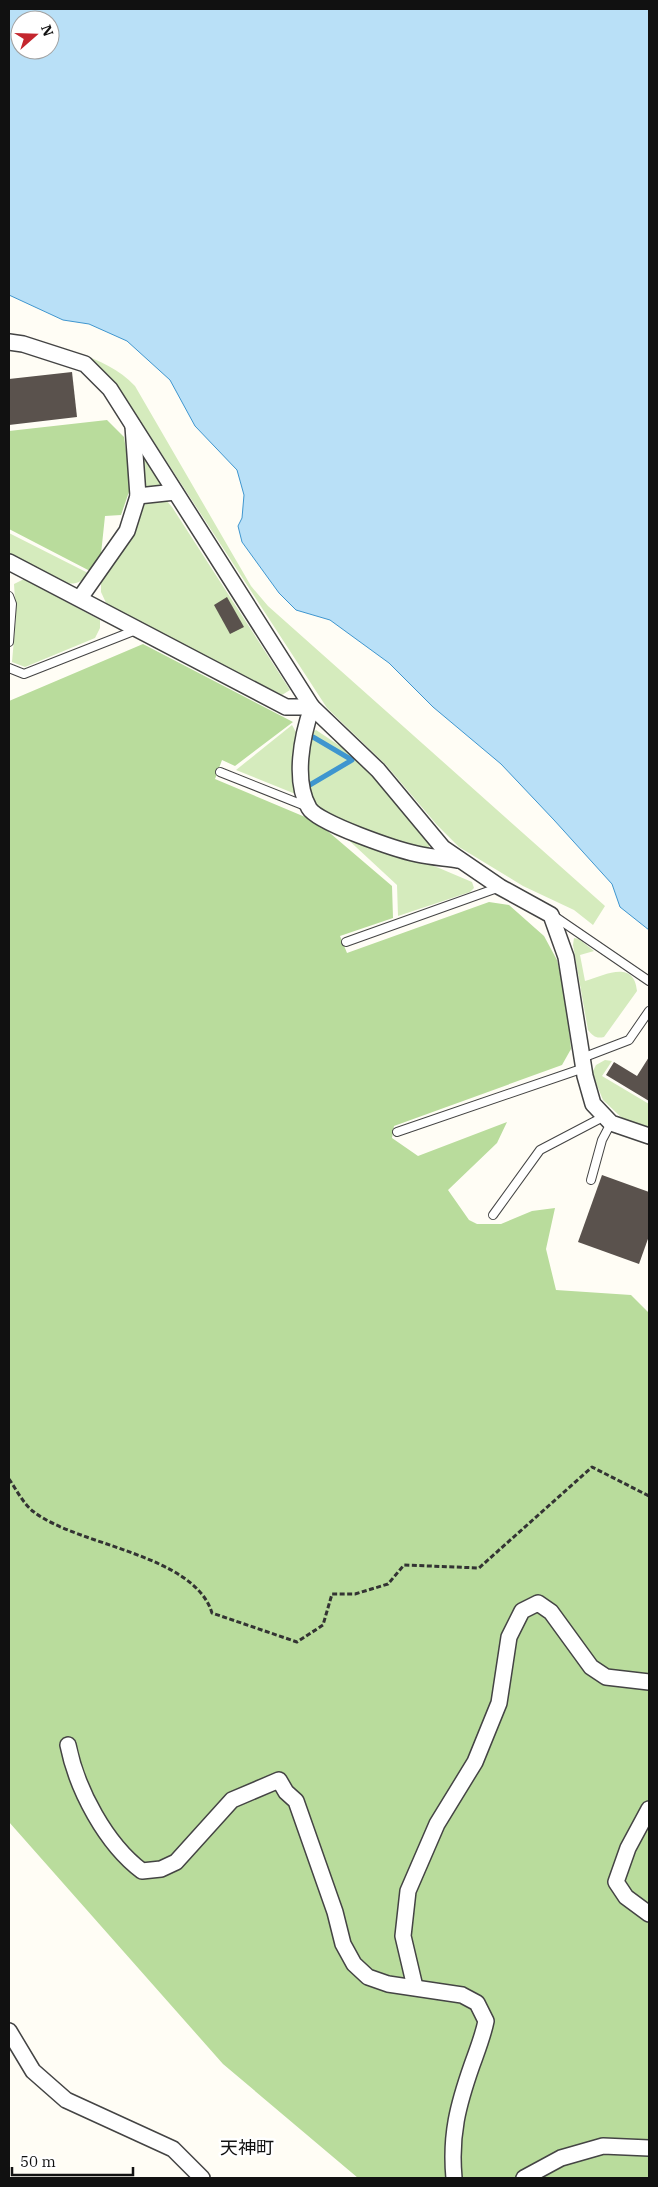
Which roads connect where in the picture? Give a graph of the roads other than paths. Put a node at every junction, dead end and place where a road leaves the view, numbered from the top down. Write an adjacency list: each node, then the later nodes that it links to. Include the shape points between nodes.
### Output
1 (9, 342): 2 (street, via 85,364 110,389)
2 (132, 425): 3 (street); 4 (street)
3 (175, 492): 4 (street); 11 (street)
4 (138, 496): 7 (street, via 127,531)
5 (9, 562): 7 (street)
6 (9, 596): 9 (lane, via 12,604)
7 (80, 598): 8 (street)
8 (138, 629): 10 (lane, via 24,674); 11 (street, via 286,707)
9 (9, 642)
10 (9, 668)
11 (312, 707): 13 (street, via 303,733 300,783); 14 (street, via 378,770 443,848)
12 (220, 772): 13 (lane)
13 (308, 807): 14 (street, via 313,814 344,829 416,854)
14 (462, 861): 15 (street)
15 (500, 887): 16 (street); 17 (lane)
16 (551, 915): 18 (lane); 20 (street, via 566,957)
17 (346, 942)
18 (649, 981)
19 (649, 1012): 20 (lane, via 629,1040)
20 (583, 1063): 21 (street, via 594,1104); 22 (lane)
21 (608, 1119): 23 (street); 24 (lane); 25 (lane, via 540,1150)
22 (398, 1132)
23 (649, 1136)
24 (591, 1180)
25 (494, 1215)
26 (649, 1682): 30 (street, via 606,1677 590,1667 551,1612 538,1603 522,1611 509,1637 499,1703 475,1762 437,1824 408,1891 403,1936)
27 (68, 1746): 30 (street, via 73,1769 93,1810 127,1860 142,1871 161,1870 176,1862 232,1800 279,1780 296,1801 343,1944 354,1964 368,1977 388,1984)
28 (649, 1809): 29 (street, via 628,1848 616,1882 626,1897)
29 (649, 1914)
30 (415, 1987): 34 (street, via 462,1996 477,2003 486,2021 459,2103 451,2153)
31 (9, 2031): 33 (street, via 33,2071 66,2100 173,2149)
32 (649, 2148): 35 (street, via 604,2146 561,2158)
33 (202, 2178)
34 (454, 2178)
35 (524, 2178)

